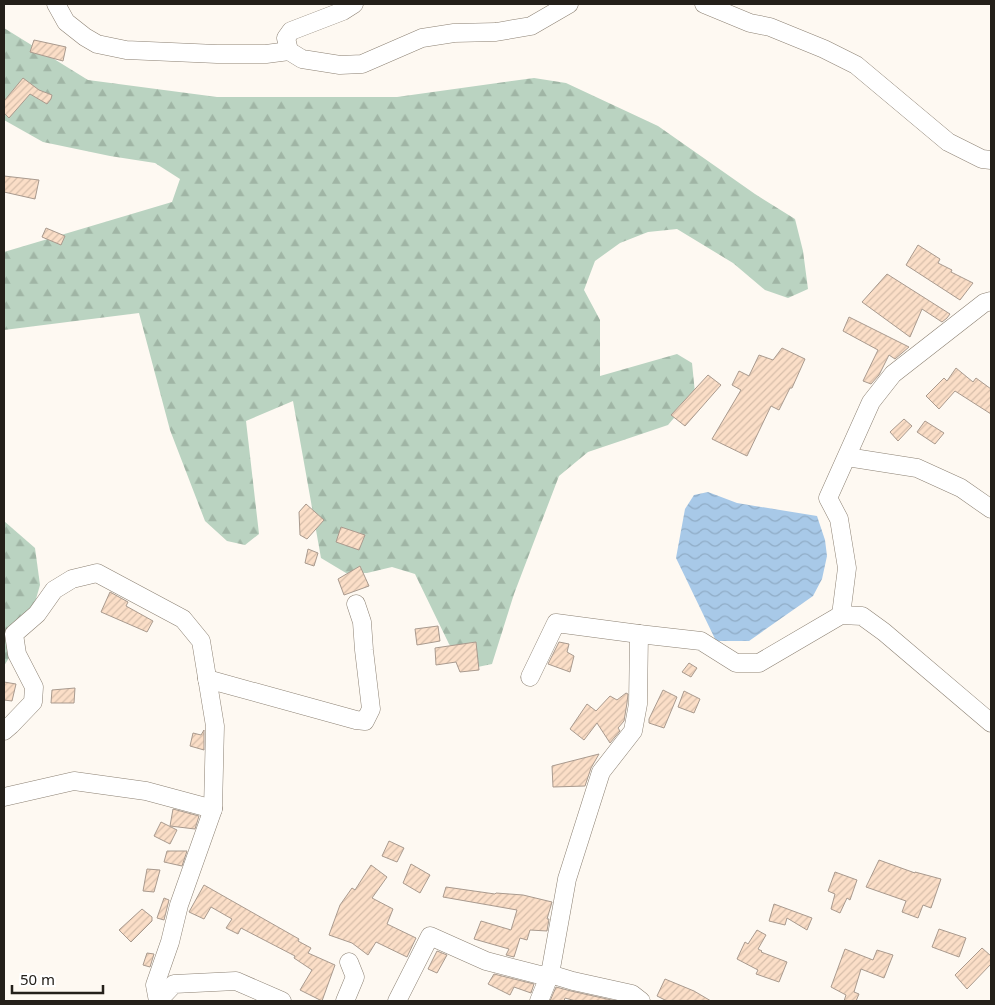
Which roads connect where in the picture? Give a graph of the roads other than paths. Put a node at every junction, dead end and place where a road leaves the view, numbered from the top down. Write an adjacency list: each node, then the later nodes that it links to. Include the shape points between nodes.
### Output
1 (56, 4): 5 (street, via 66,22 85,37 97,44 116,48 217,54)
2 (354, 4): 5 (street, via 291,31 286,38)
3 (704, 4): 6 (street, via 824,49 856,66 948,142 982,159)
4 (560, 7): 5 (street, via 530,26 422,38 362,64 340,65 302,58)
5 (288, 51)
6 (991, 160)
7 (991, 301): 8 (street, via 984,303 893,374 871,402)
8 (847, 457): 9 (street, via 917,468 962,488); 11 (street, via 828,498 839,519 847,568)
9 (991, 509)
10 (356, 604): 14 (street, via 362,622 371,709 365,721)
11 (841, 615): 12 (street, via 759,663 736,663 701,641); 15 (street, via 862,616)
12 (639, 634): 13 (street, via 556,623); 20 (street, via 638,704 633,731 601,772 567,879)
13 (530, 677)
14 (207, 679): 16 (street, via 200,642 183,620 97,573 72,579 54,590 37,614 14,634 17,654 34,687 33,702); 18 (street, via 215,726)
15 (991, 723)
16 (4, 730)
17 (4, 797): 18 (street, via 74,781 146,791)
18 (213, 810): 21 (street, via 155,985)
19 (349, 962): 23 (street, via 355,977)
20 (550, 974): 24 (street, via 540,975 486,960 430,936); 25 (street); 26 (street, via 632,994)
21 (158, 1001): 22 (street, via 174,984 236,981)
22 (282, 1001)
23 (345, 1001)
24 (397, 1001)
25 (539, 1001)
26 (641, 1001)

